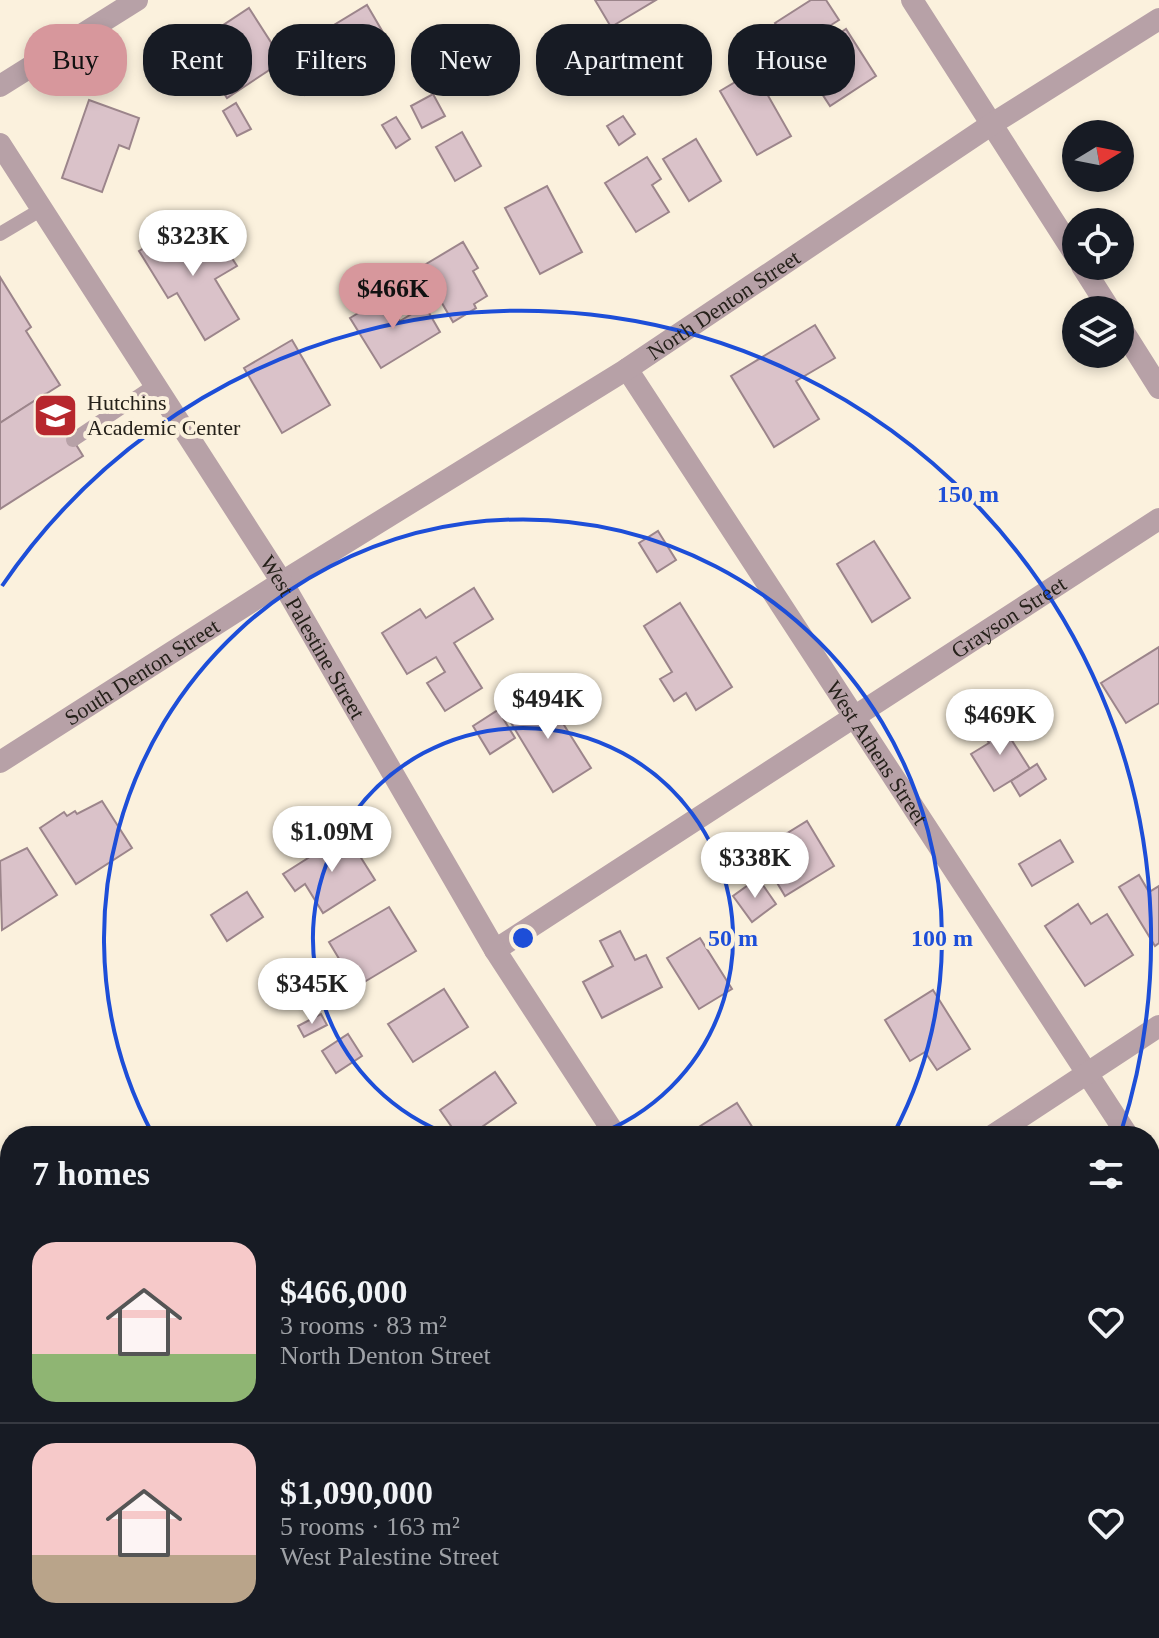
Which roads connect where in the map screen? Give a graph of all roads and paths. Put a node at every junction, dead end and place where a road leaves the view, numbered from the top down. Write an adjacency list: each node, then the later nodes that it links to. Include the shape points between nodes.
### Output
1 (137, 0): 4 (street)
2 (912, 0): 5 (street)
3 (1159, 19): 5 (street, North Denton Street)
4 (0, 86)
5 (992, 124): 9 (street); 11 (street, North Denton Street)
6 (0, 144): 7 (street, West Palestine Street)
7 (42, 209): 8 (lane); 12 (street, West Palestine Street)
8 (0, 234)
9 (1062, 234)
10 (1134, 348): 13 (street)
11 (627, 369): 16 (street, North Denton Street); 17 (street, West Athens Street)
12 (155, 385): 14 (lane); 16 (street, West Palestine Street)
13 (1159, 388)
14 (73, 440)
15 (1159, 519): 17 (street, Grayson Street)
16 (282, 582): 18 (street, South Denton Street); 19 (street, West Palestine Street)
17 (855, 718): 19 (street, Grayson Street); 21 (street, West Athens Street)
18 (0, 762)
19 (495, 950): 22 (street, West Palestine Street)
20 (1159, 1026): 21 (street)
21 (1086, 1073): 23 (street); 24 (street, West Athens Street)
22 (609, 1126)
23 (1007, 1126)
24 (1121, 1126)

